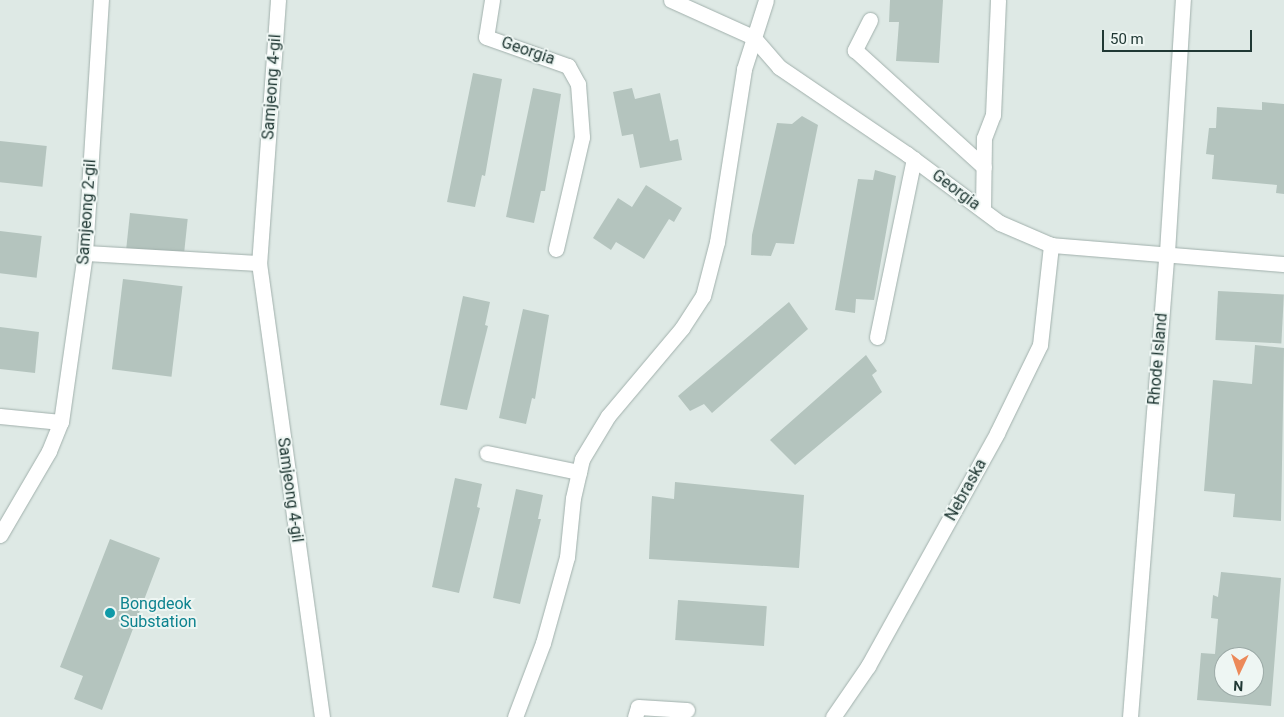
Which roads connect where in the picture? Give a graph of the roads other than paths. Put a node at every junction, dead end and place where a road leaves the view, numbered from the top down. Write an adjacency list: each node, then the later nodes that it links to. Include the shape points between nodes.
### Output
1 (101, 0): 16 (street, Samjeong 2-gil)
2 (278, 0): 17 (street, Samjeong 4-gil)
3 (492, 0): 14 (street, Georgia, via 486,37 568,66 578,84 582,137)
4 (671, 0): 9 (street, Georgia)
5 (766, 0): 9 (street)
6 (998, 0): 11 (street, via 993,115 984,138)
7 (1183, 0): 15 (street, Rhode Island)
8 (870, 20): 11 (street, via 855,50)
9 (753, 37): 10 (street, Georgia, via 779,67); 23 (street, via 744,69 717,242 703,296 682,328 608,416 582,459)
10 (914, 159): 12 (street, Georgia); 19 (street)
11 (984, 167): 12 (street)
12 (983, 210): 13 (street, Georgia, via 1000,223)
13 (1051, 245): 15 (street, Georgia); 29 (street, Nebraska, via 1040,346 997,433 887,632)
14 (556, 249)
15 (1167, 252): 18 (street, Georgia); 30 (street, Rhode Island)
16 (85, 253): 17 (street); 21 (street, Samjeong 2-gil)
17 (259, 263): 26 (street, Samjeong 4-gil)
18 (1284, 264)
19 (877, 337)
20 (0, 416): 21 (street)
21 (61, 422): 24 (street, Samjeong 2-gil, via 49,451)
22 (487, 453): 23 (street)
23 (579, 472): 27 (street, via 567,557 543,643)
24 (0, 535)
25 (687, 710): 28 (street, via 638,707)
26 (322, 717)
27 (515, 717)
28 (634, 717)
29 (833, 717)
30 (1130, 717)

